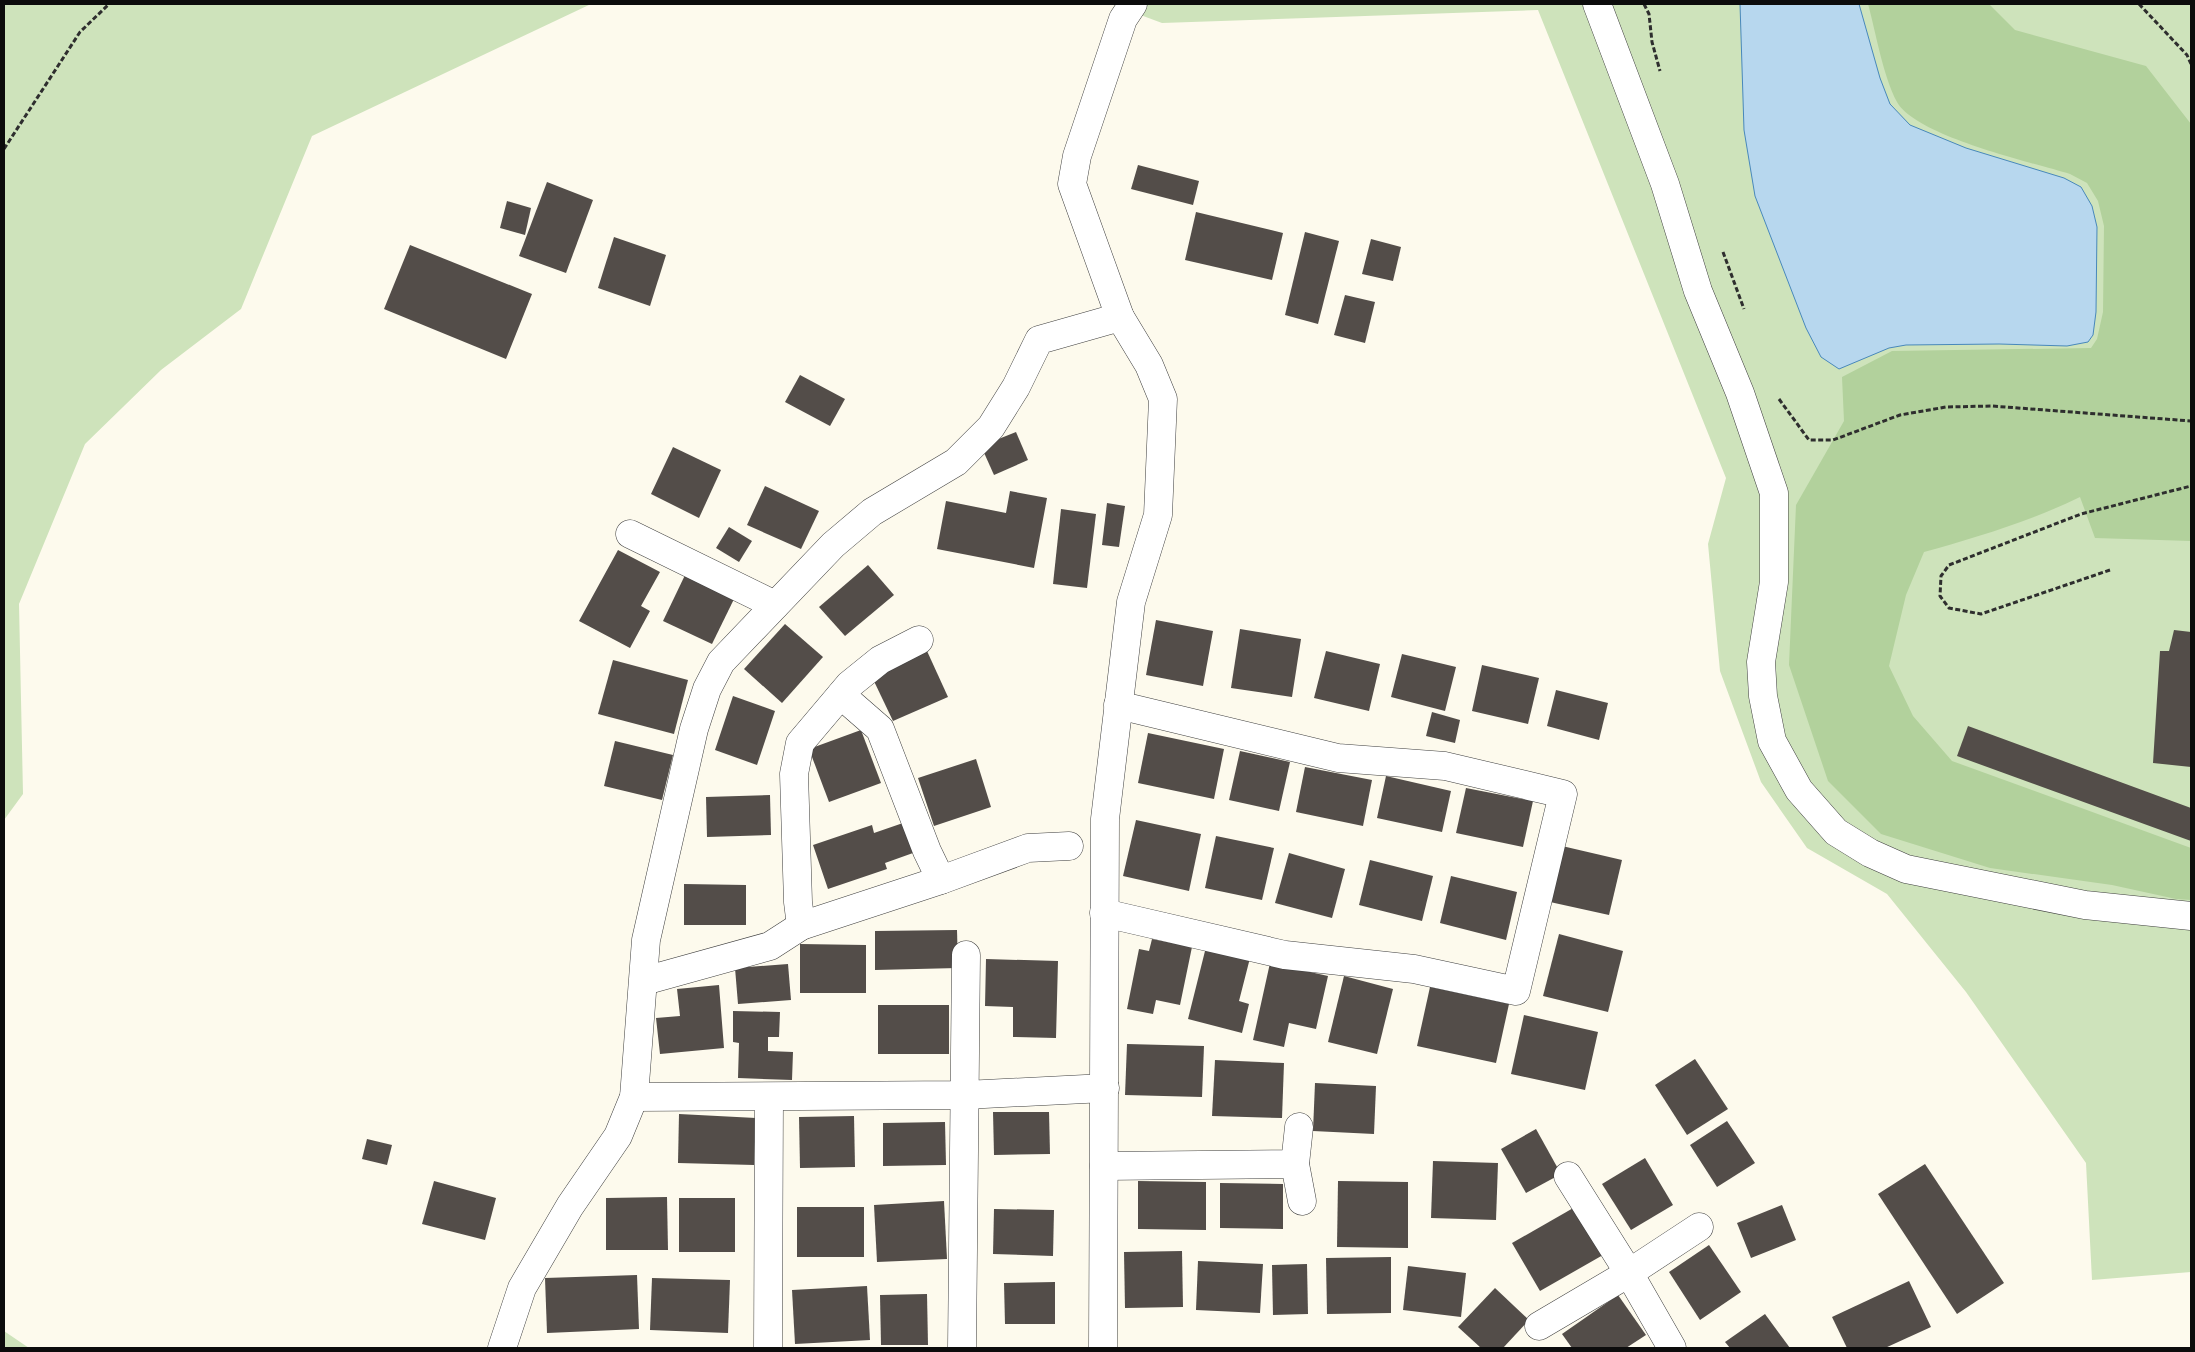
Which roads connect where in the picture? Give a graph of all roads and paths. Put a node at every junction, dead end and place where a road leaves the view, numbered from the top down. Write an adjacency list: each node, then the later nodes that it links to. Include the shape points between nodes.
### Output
1 (109, 4): 8 (path, via 80,32)
2 (1133, 4): 11 (street, via 1124,19 1077,156 1072,184)
3 (1597, 4): 24 (street, via 1665,184 1698,291 1740,392 1774,493 1774,582 1761,662 1763,696 1772,741 1800,790 1836,832 1870,853 1906,868 2085,905)
4 (1644, 4): 7 (path)
5 (2138, 4): 6 (path, via 2187,55)
6 (2191, 64)
7 (1662, 76)
8 (4, 149)
9 (1722, 247): 10 (path)
10 (1745, 310)
11 (1120, 317): 17 (street, via 1039,340 1016,388 991,427 956,462 872,512 833,545); 20 (street, via 1149,365 1163,399 1158,515 1131,602)
12 (1774, 392): 13 (path, via 1809,440 1819,441 1833,440 1900,416 1946,407 1992,406)
13 (2191, 421)
14 (2191, 486): 16 (path, via 2082,514 1949,565 1942,576 1940,596 1949,608 1981,614)
15 (630, 534): 17 (street)
16 (2110, 570)
17 (775, 605): 27 (street, via 721,662 707,689 694,729 646,940)
18 (919, 640): 19 (street, via 880,660)
19 (840, 695): 22 (street, via 880,729 926,852); 25 (street, via 800,743 794,774)
20 (1118, 705): 23 (street, via 1105,819); 23 (street, via 1338,758 1445,766 1563,794 1516,991 1414,969 1285,955)
21 (1069, 846): 22 (street, via 1028,848)
22 (941, 880): 25 (street)
23 (1104, 913): 28 (street)
24 (2191, 916)
25 (801, 926): 27 (street, via 770,946)
26 (966, 956): 29 (street)
27 (644, 981): 30 (street)
28 (1105, 1088): 29 (street); 34 (street)
29 (965, 1095): 31 (street); 42 (street)
30 (634, 1097): 31 (street); 40 (street, via 618,1136 570,1206 522,1288)
31 (769, 1097): 41 (street)
32 (1299, 1126): 33 (street)
33 (1295, 1164): 34 (street); 36 (street)
34 (1104, 1166): 43 (street)
35 (1568, 1176): 38 (street)
36 (1302, 1200)
37 (1699, 1227): 38 (street)
38 (1628, 1272): 39 (street); 44 (street)
39 (1539, 1326)
40 (502, 1348)
41 (768, 1348)
42 (962, 1348)
43 (1103, 1348)
44 (1672, 1348)

